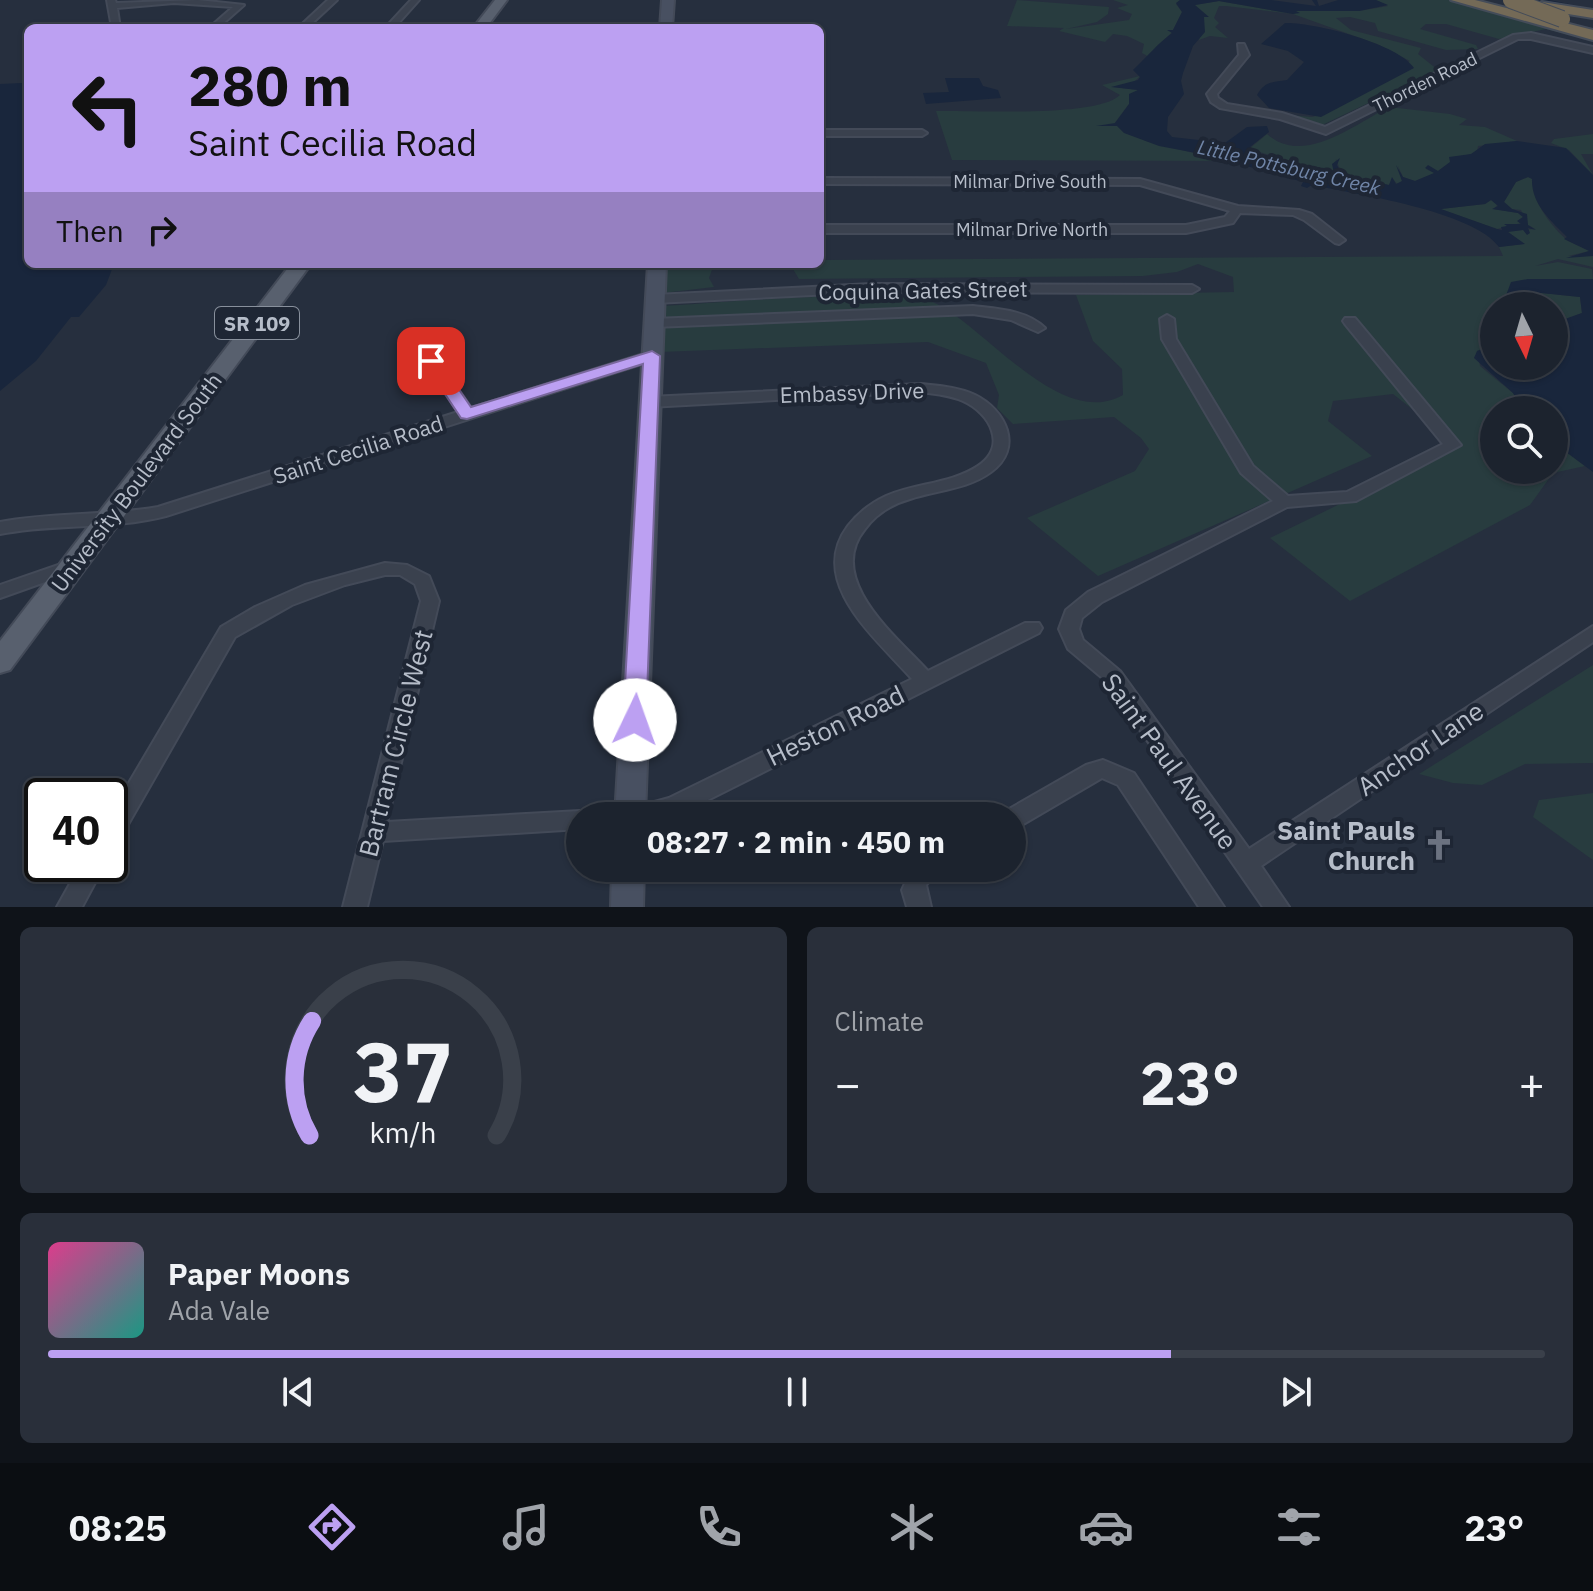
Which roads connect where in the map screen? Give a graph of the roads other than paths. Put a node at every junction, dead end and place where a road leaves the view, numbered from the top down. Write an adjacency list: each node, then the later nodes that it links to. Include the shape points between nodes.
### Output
1 (333, 0): 15 (street)
2 (415, 0): 16 (street)
3 (501, 0): 17 (main road)
4 (668, 0): 18 (street)
5 (1458, 0): 20 (highway)
6 (1474, 0): 12 (highway)
7 (1503, 0): 12 (highway)
8 (1511, 0): 19 (highway, bridge)
9 (1573, 0): 11 (highway)
10 (111, 3): 13 (street); 14 (street, via 240,5)
11 (1593, 5)
12 (1593, 16)
13 (115, 24)
14 (218, 24)
15 (306, 24)
16 (393, 24)
17 (482, 24)
18 (666, 24)
19 (1593, 27)
20 (1593, 35)
21 (1241, 46): 22 (street, Thorden Road, via 1244,55 1212,94 1214,100 1326,131 1525,35)
22 (1593, 50)
23 (824, 133): 24 (street)
24 (922, 133)
25 (824, 181): 26 (street, Milmar Drive South, via 1130,181)
26 (1237, 209): 27 (street, Milmar Drive North, via 1229,220 1186,229); 28 (street, Milmar Drive South, via 1295,212)
27 (824, 229)
28 (1339, 240)
29 (298, 268): 41 (main road, University Boulevard South / SR 109)
30 (657, 268): 32 (street)
31 (1192, 289): 32 (street, Coquina Gates Street, via 872,288)
32 (654, 311): 35 (street, via 961,310 1002,314); 36 (street)
33 (1167, 319): 40 (street, via 1169,339 1247,469)
34 (1350, 321): 40 (street, via 1453,445 1350,497)
35 (1038, 328)
36 (652, 356): 38 (street); 39 (street, Saint Cecilia Road)
37 (431, 361): 39 (street)
38 (649, 402): 48 (street, Embassy Drive, via 921,388 959,394 991,413 1004,441 987,467 879,506 847,543 847,585); 49 (street)
39 (467, 414): 41 (street, Saint Cecilia Road, via 160,512)
40 (1284, 502): 55 (street, Saint Paul Avenue, via 1095,597 1073,615 1069,629 1075,644 1113,676)
41 (107, 520): 42 (street, Saint Cecilia Road, via 55,518); 43 (main road, University Boulevard South / SR 109)
42 (0, 528)
43 (72, 566): 44 (street); 47 (main road, University Boulevard South / SR 109)
44 (0, 592)
45 (1032, 628): 48 (street, Heston Road)
46 (1593, 633): 55 (street, Anchor Lane)
47 (0, 662)
48 (925, 681): 50 (street, Heston Road)
49 (631, 802)
50 (682, 802)
51 (128, 804): 54 (street, Bartram Circle West, via 221,641 236,625 258,611 365,572 400,569 423,580 430,601)
52 (1026, 811): 63 (street, via 1094,771 1113,772 1126,779)
53 (566, 821): 54 (street)
54 (373, 832): 60 (street, Bartram Circle West)
55 (1246, 864): 64 (street, Saint Paul Avenue)
56 (83, 882): 59 (street)
57 (628, 882): 61 (street)
58 (914, 882): 62 (street)
59 (69, 907)
60 (355, 907)
61 (627, 907)
62 (919, 907)
63 (1212, 907)
64 (1277, 907)

